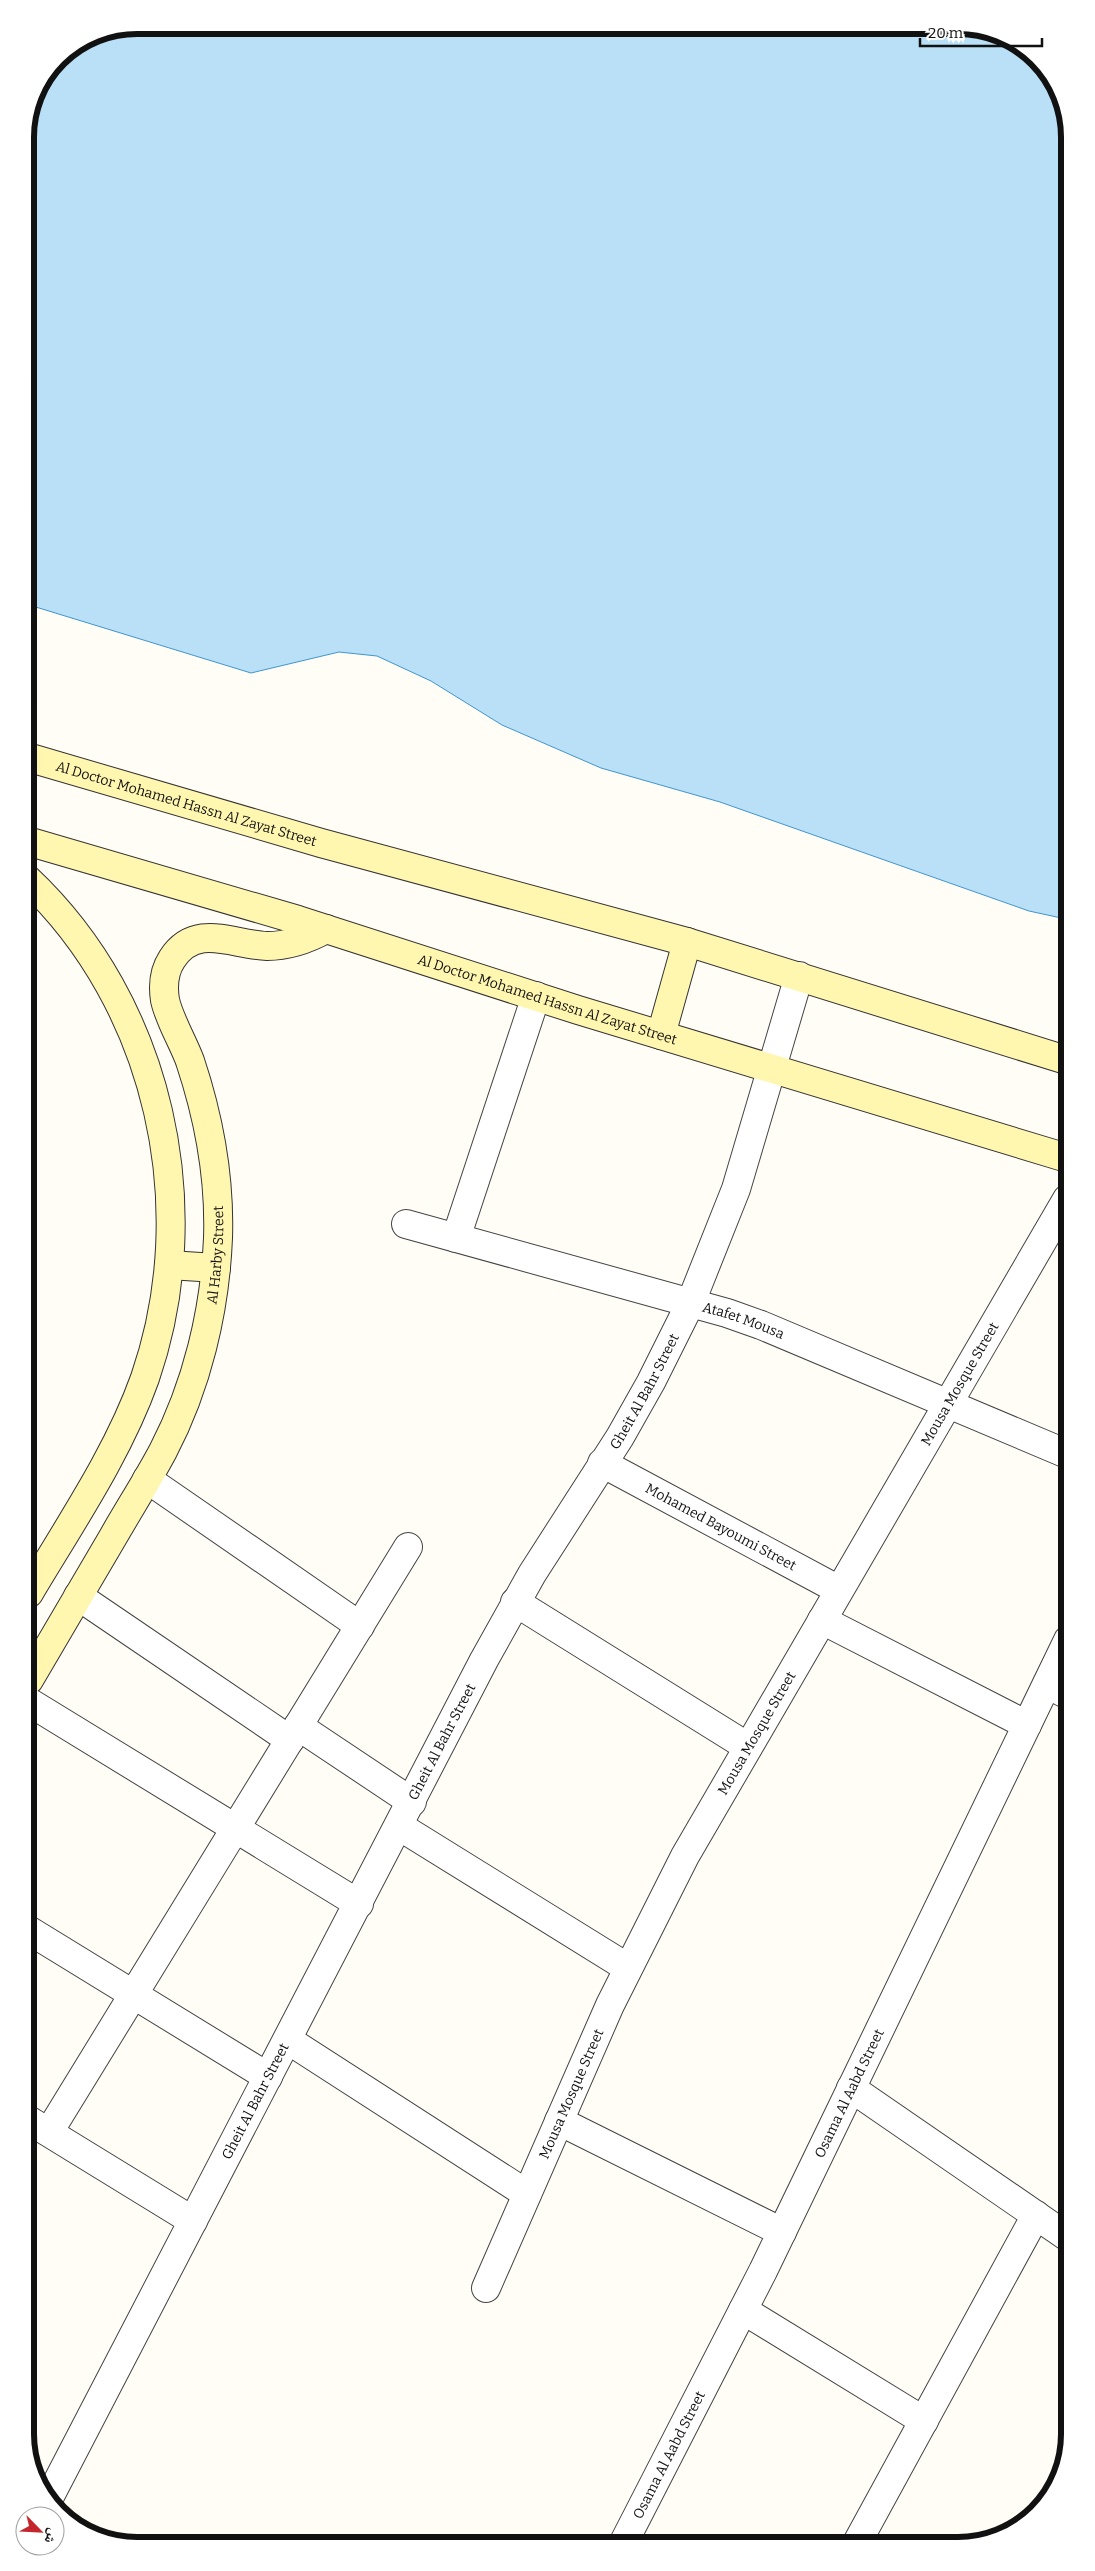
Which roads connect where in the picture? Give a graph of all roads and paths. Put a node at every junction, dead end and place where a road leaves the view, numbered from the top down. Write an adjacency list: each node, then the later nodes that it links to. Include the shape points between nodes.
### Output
1 (34, 759): 5 (street, Al Doctor Mohamed Hassn Al Zayat Street, via 321,843)
2 (34, 843): 4 (street, Al Doctor Mohamed Hassn Al Zayat Street)
3 (34, 886): 15 (street, via 55,908 97,965 122,1010 143,1059 154,1092 168,1160)
4 (326, 929): 7 (street, Al Doctor Mohamed Hassn Al Zayat Street); 16 (street, Al Harby Street, via 284,944 254,945 203,938 183,948 172,959 166,973 165,1003 185,1046 210,1140 217,1204)
5 (687, 942): 6 (street, Al Doctor Mohamed Hassn Al Zayat Street); 8 (street)
6 (799, 976): 9 (street, Al Doctor Mohamed Hassn Al Zayat Street); 10 (street, Gheit Al Bahr Street)
7 (536, 996): 8 (street, Al Doctor Mohamed Hassn Al Zayat Street); 14 (street)
8 (661, 1035): 10 (street, Al Doctor Mohamed Hassn Al Zayat Street)
9 (1061, 1058)
10 (772, 1069): 11 (street, Al Doctor Mohamed Hassn Al Zayat Street); 17 (street, Gheit Al Bahr Street, via 736,1188)
11 (1061, 1156)
12 (1061, 1209): 18 (street, Mousa Mosque Street)
13 (406, 1224): 14 (street, Atafet Mousa)
14 (456, 1238): 17 (street, Atafet Mousa)
15 (169, 1265): 16 (street); 23 (street, via 156,1341 130,1414 114,1448)
16 (216, 1268): 21 (street, Al Harby Street, via 206,1332 188,1392 163,1451)
17 (691, 1302): 18 (street, Atafet Mousa, via 761,1325); 20 (street, Gheit Al Bahr Street, via 651,1382)
18 (947, 1404): 19 (street, Atafet Mousa); 24 (street, Mousa Mosque Street)
19 (1061, 1451)
20 (602, 1464): 24 (street, Mohamed Bayoumi Street); 26 (street, Gheit Al Bahr Street)
21 (147, 1478): 25 (street, Al Harby Street); 28 (street)
22 (408, 1547): 28 (street)
23 (34, 1584)
24 (839, 1590): 27 (street, Mousa Mosque Street)
25 (78, 1596): 29 (street, Al Harby Street); 34 (street)
26 (515, 1602): 35 (street); 36 (street, Gheit Al Bahr Street)
27 (822, 1620): 33 (street); 35 (street, Mousa Mosque Street)
28 (360, 1626): 34 (street)
29 (34, 1671)
30 (1061, 1672): 31 (street, Osama Al Aabd Street)
31 (1057, 1690): 33 (street, Osama Al Aabd Street)
32 (34, 1705): 38 (street)
33 (1027, 1724): 45 (street, Osama Al Aabd Street)
34 (294, 1733): 36 (street); 38 (street)
35 (748, 1747): 41 (street, Mousa Mosque Street, via 685,1856)
36 (412, 1802): 37 (street, Gheit Al Bahr Street)
37 (399, 1826): 39 (street, Gheit Al Bahr Street); 41 (street)
38 (236, 1829): 39 (street); 42 (street)
39 (359, 1904): 43 (street, Gheit Al Bahr Street)
40 (34, 1933): 42 (street)
41 (628, 1968): 46 (street, Mousa Mosque Street)
42 (134, 1995): 44 (street); 47 (street)
43 (288, 2040): 44 (street, Gheit Al Bahr Street); 48 (street)
44 (268, 2077): 50 (street, Gheit Al Bahr Street)
45 (851, 2088): 49 (street); 51 (street, Osama Al Aabd Street)
46 (559, 2121): 48 (street, Mousa Mosque Street); 51 (street)
47 (40, 2127): 50 (street)
48 (527, 2194): 53 (street, Mousa Mosque Street)
49 (1036, 2215): 52 (street); 55 (street)
50 (193, 2221): 56 (street, Gheit Al Bahr Street)
51 (782, 2232): 54 (street, Osama Al Aabd Street)
52 (1061, 2232)
53 (486, 2288)
54 (743, 2310): 55 (street); 57 (street, Osama Al Aabd Street)
55 (924, 2421): 58 (street)
56 (52, 2493)
57 (627, 2537)
58 (860, 2537)

